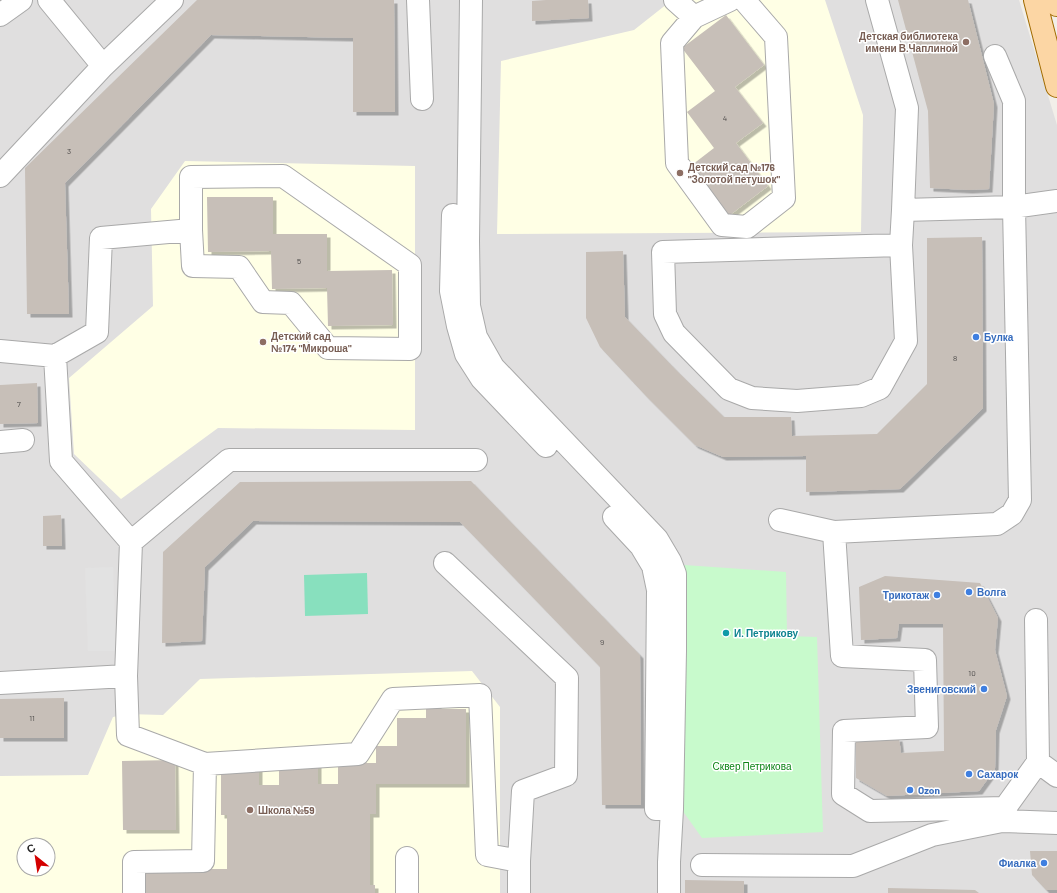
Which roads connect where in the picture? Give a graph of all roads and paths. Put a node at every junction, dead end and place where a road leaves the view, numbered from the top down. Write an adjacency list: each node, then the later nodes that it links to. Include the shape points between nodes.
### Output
1 (21, 0): 14 (street)
2 (49, 0): 17 (street)
3 (172, 0): 17 (street)
4 (418, 0): 19 (street)
5 (459, 0): 41 (street, via 452,291 458,326 466,354 482,379 641,546 653,566 658,590 656,809)
6 (471, 0): 41 (street, via 468,306 476,336 493,366 656,539 670,561 675,574)
7 (675, 0): 15 (street)
8 (730, 0): 15 (street)
9 (744, 0): 15 (street, via 776,37 784,198 747,227 722,225 677,163 672,44)
10 (877, 0): 23 (street, via 907,108)
11 (1035, 0): 18 (main road)
12 (1056, 0): 13 (main road)
13 (1057, 5)
14 (0, 15)
15 (694, 17)
16 (995, 56): 22 (street, via 1014,101)
17 (103, 66): 20 (street)
18 (1057, 86)
19 (422, 99)
20 (0, 176)
21 (1057, 201): 22 (street)
22 (1014, 207): 23 (street); 32 (street, via 1020,500 1012,514 997,524)
23 (903, 210): 25 (street)
24 (190, 230): 24 (street, via 193,266 239,267 263,302 291,303 328,348 410,349 410,265 283,176 191,177); 27 (street, via 100,238 97,332)
25 (901, 245): 25 (street, via 663,252 665,314 674,333 730,389 752,398 797,401 861,396 880,388 906,340)
26 (0, 351): 27 (street)
27 (55, 356): 33 (street, via 61,461)
28 (23, 440): 29 (street)
29 (0, 442)
30 (476, 460): 33 (street, via 229,460)
31 (780, 520): 32 (street)
32 (834, 532): 38 (street, via 842,656 924,660 927,727 844,731 842,794 870,811 1005,808)
33 (132, 542): 36 (street)
34 (445, 563): 44 (street, via 567,678 566,775 523,791)
35 (1036, 620): 38 (street)
36 (126, 676): 37 (street); 39 (street, via 128,735)
37 (0, 684)
38 (1038, 762): 40 (street)
39 (205, 764): 44 (street, via 358,754 393,698 480,695 487,854); 46 (street, via 203,861 134,862)
40 (1057, 776)
41 (672, 809): 49 (street)
42 (1057, 823): 45 (street, via 1002,821 932,835 853,866)
43 (407, 858): 47 (street)
44 (519, 861): 48 (street)
45 (702, 865)
46 (134, 893)
47 (407, 893)
48 (519, 893)
49 (669, 893)

